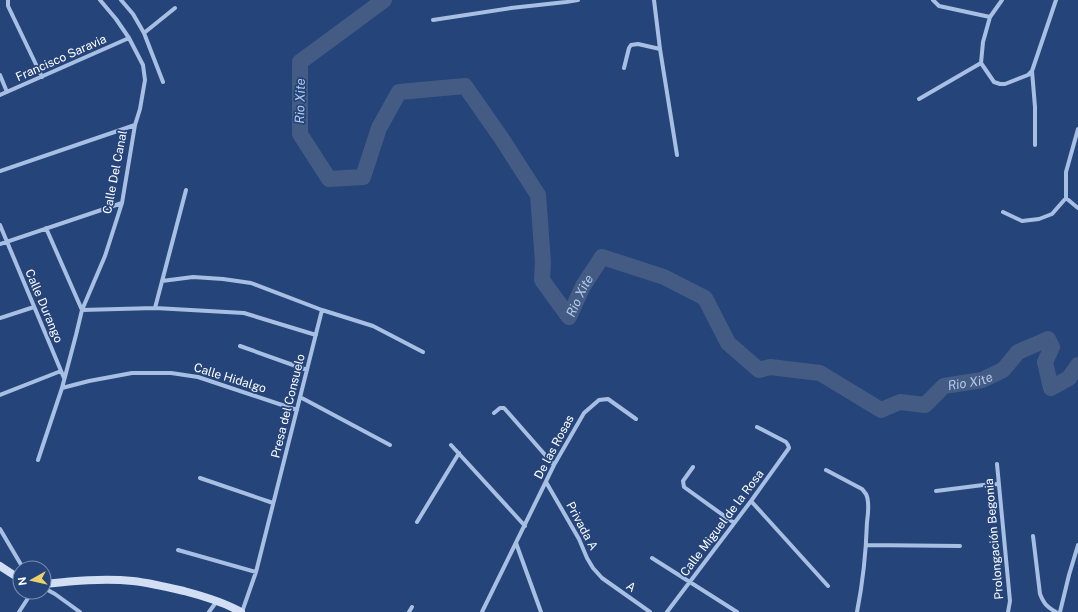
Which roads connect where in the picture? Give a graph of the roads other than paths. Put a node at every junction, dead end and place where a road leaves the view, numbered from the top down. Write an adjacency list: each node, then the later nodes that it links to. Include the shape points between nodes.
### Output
1 (8, 0): 19 (street, via 8,6)
2 (100, 0): 13 (street, Calle Del Canal)
3 (121, 0): 12 (street)
4 (578, 0): 11 (street)
5 (654, 0): 14 (street)
6 (933, 0): 10 (street, via 938,6)
7 (1002, 0): 10 (street)
8 (1056, 0): 17 (street)
9 (175, 8): 12 (street)
10 (990, 17): 15 (street, via 983,42)
11 (433, 20)
12 (144, 33): 20 (street)
13 (129, 38): 19 (street, Francisco Saravia); 24 (street, Calle Del Canal, via 142,65 145,80)
14 (660, 49): 16 (street, via 631,45); 27 (street)
15 (981, 63): 17 (street, via 994,82 1000,84 1028,75); 23 (street)
16 (624, 68)
17 (1032, 71): 26 (street)
18 (0, 75): 21 (street)
19 (42, 78): 21 (street, Francisco Saravia)
20 (163, 82)
21 (8, 92): 22 (street, Francisco Saravia)
22 (0, 95)
23 (919, 99)
24 (135, 125): 28 (street); 31 (street, Calle Del Canal)
25 (1078, 129): 30 (street, via 1066,172)
26 (1035, 145)
27 (677, 156)
28 (0, 171)
29 (186, 190): 38 (street)
30 (1066, 198): 32 (street); 33 (street, via 1052,214 1039,219 1022,221)
31 (122, 203): 35 (street); 41 (street, Calle Del Canal, via 105,256)
32 (1078, 208)
33 (1003, 212)
34 (0, 225): 36 (street, Calle Durango)
35 (46, 228): 36 (street); 41 (street)
36 (6, 242): 37 (street); 39 (street, Calle Durango)
37 (0, 244)
38 (162, 281): 40 (street); 42 (street, via 223,279 251,284)
39 (34, 307): 43 (street); 48 (street, Calle Durango)
40 (155, 308): 41 (street); 44 (street, via 244,312)
41 (82, 310): 49 (street, Calle Del Canal)
42 (322, 310): 44 (street, Presa del Consuelo); 46 (street, via 374,326)
43 (0, 318)
44 (316, 335): 47 (street, Presa del Consuelo)
45 (240, 346): 47 (street)
46 (423, 352)
47 (307, 370): 52 (street, Presa del Consuelo)
48 (61, 372): 49 (street, Calle Durango); 51 (street)
49 (64, 378): 50 (street, Calle Del Canal)
50 (62, 388): 53 (street, Calle Hidalgo, via 132,373 171,373 198,377); 60 (street, Calle Del Canal)
51 (0, 395)
52 (300, 397): 53 (street, Presa del Consuelo); 57 (street)
53 (297, 410): 70 (street, Presa del Consuelo)
54 (494, 413): 62 (street, via 504,408)
55 (636, 419): 62 (street, De las Rosas, via 608,399 598,400 584,413)
56 (757, 427): 69 (street, Calle Miguel de la Rosa, via 780,438 789,448)
57 (390, 445)
58 (451, 445): 59 (street)
59 (458, 453): 71 (street); 73 (street)
60 (38, 460)
61 (997, 464): 67 (street, Prolongación Begonia)
62 (554, 465): 66 (street, De las Rosas)
63 (693, 467): 72 (street, via 683,480 684,487)
64 (826, 470): 77 (street, via 865,493 868,509)
65 (200, 478): 70 (street)
66 (546, 482): 73 (street, De las Rosas); 86 (street, Privada A, via 587,558)
67 (1000, 484): 68 (street); 105 (street, Prolongación Begonia, via 1010,601)
68 (936, 491)
69 (751, 501): 72 (street, Calle Miguel de la Rosa); 89 (street)
70 (273, 502): 84 (street, Presa del Consuelo)
71 (417, 522)
72 (734, 523): 87 (street, Calle Miguel de la Rosa)
73 (525, 526): 76 (street, De las Rosas)
74 (0, 529): 82 (street)
75 (1033, 536): 106 (street, via 1040,594 1047,607)
76 (516, 544): 99 (street, De las Rosas); 100 (street)
77 (867, 545): 79 (street); 104 (street)
78 (1078, 545): 107 (street)
79 (960, 546)
80 (178, 550): 84 (street)
81 (652, 558): 87 (street)
82 (18, 560)
83 (0, 566): 85 (street)
84 (256, 572): 97 (street, Presa del Consuelo)
85 (12, 574)
86 (602, 578): 101 (street, A)
87 (690, 582): 102 (street, Calle Miguel de la Rosa); 103 (street)
88 (52, 583): 92 (street, via 86,580 133,581)
89 (828, 586)
90 (52, 592): 95 (street)
91 (27, 600): 94 (street)
92 (217, 601): 96 (street); 97 (street)
93 (412, 607): 98 (street)
94 (19, 612)
95 (80, 612)
96 (209, 612)
97 (242, 612)
98 (409, 612)
99 (482, 612)
100 (541, 612)
101 (650, 612)
102 (667, 612)
103 (737, 612)
104 (857, 612)
105 (1008, 612)
106 (1056, 612)
107 (1060, 612)

